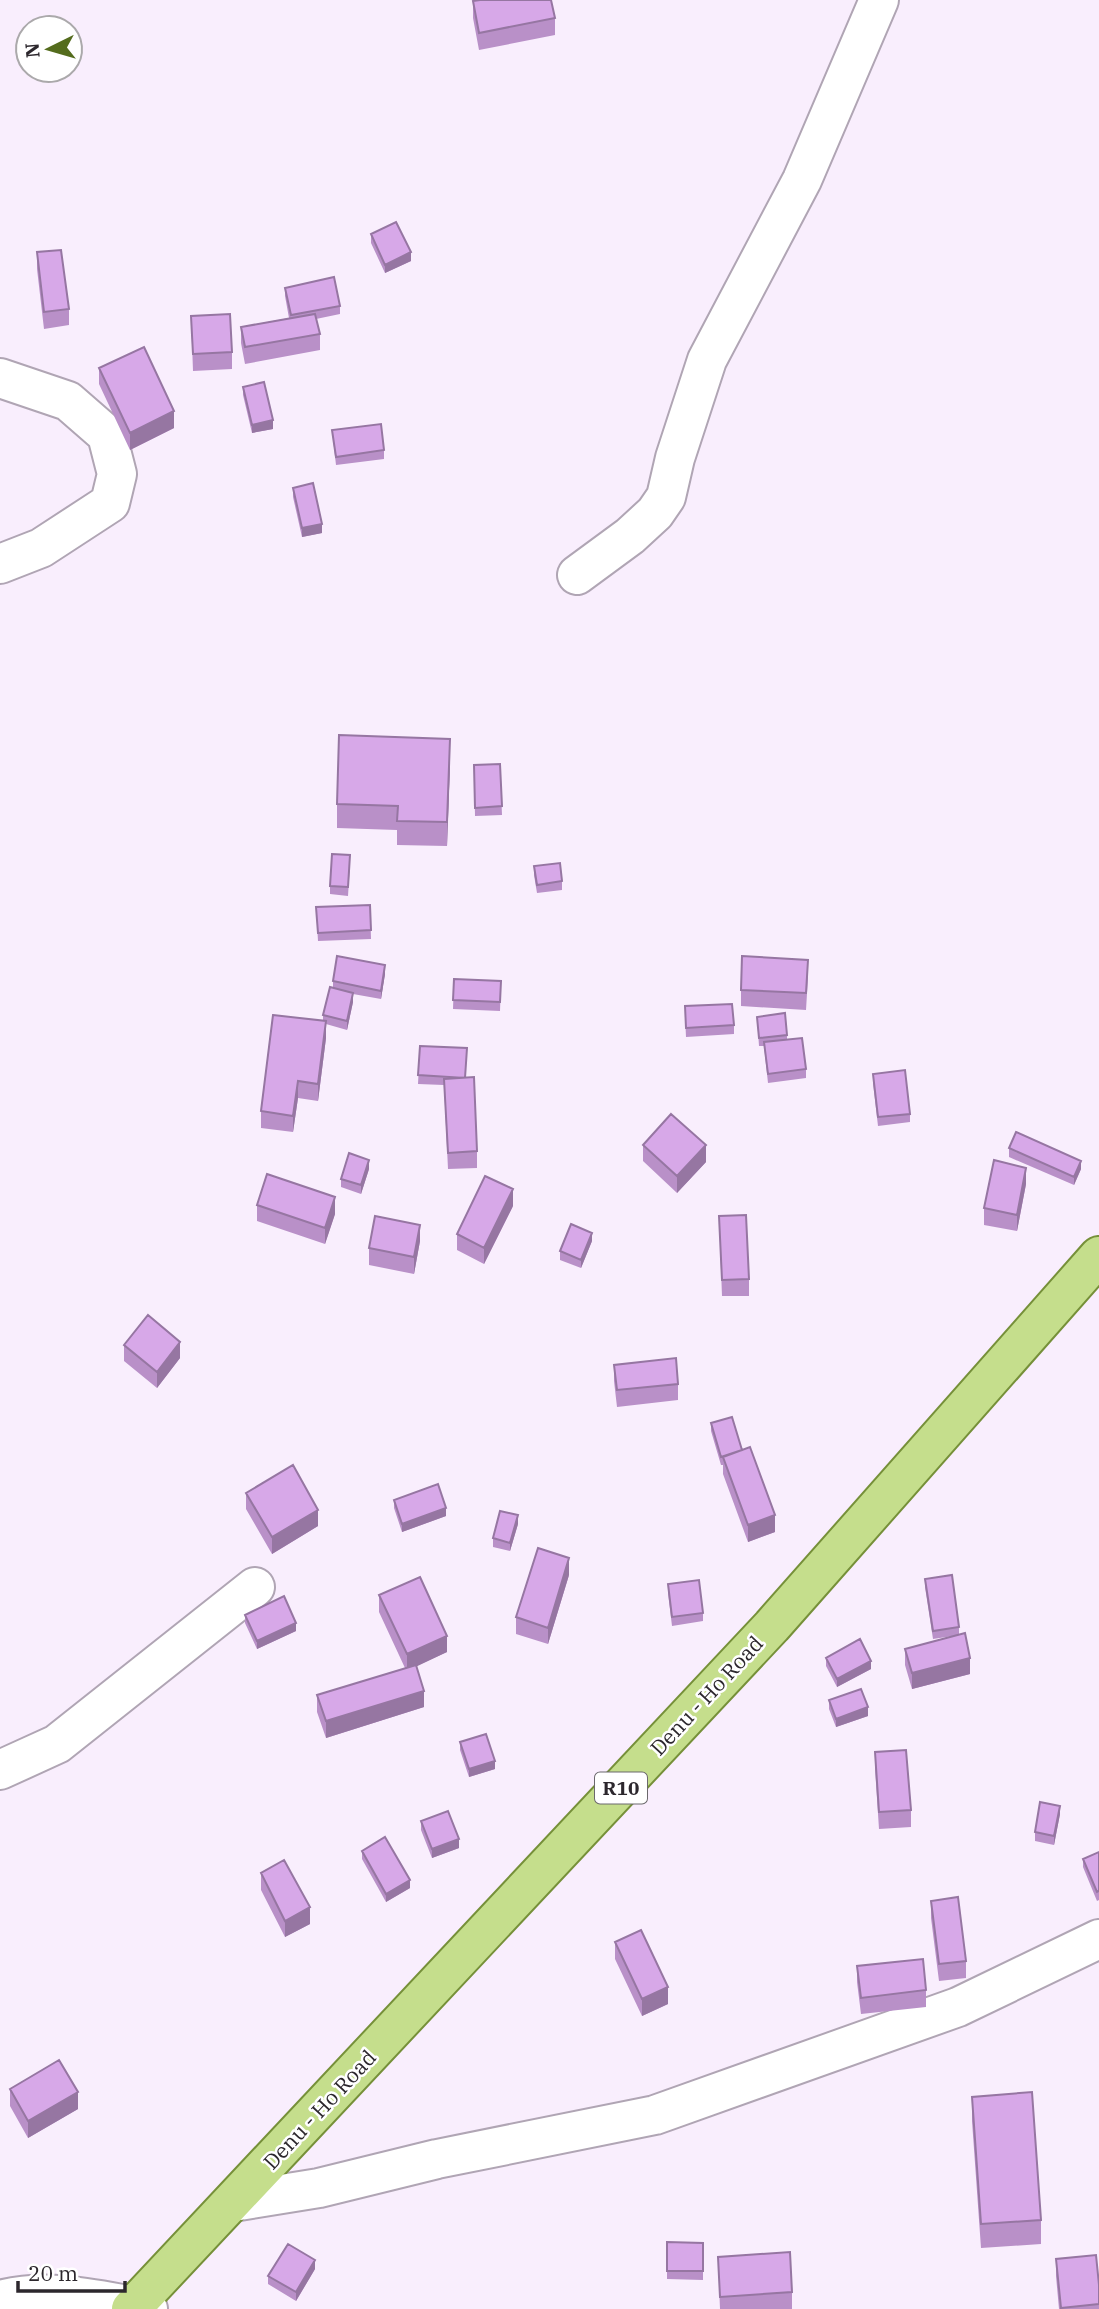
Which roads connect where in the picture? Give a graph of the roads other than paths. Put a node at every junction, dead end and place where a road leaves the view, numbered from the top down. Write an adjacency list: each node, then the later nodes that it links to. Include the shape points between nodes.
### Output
1 (879, 0): 4 (street, via 802,180 707,360 666,497 630,536)
2 (0, 378): 3 (street, via 68,401 107,435 117,474 110,503 41,548)
3 (0, 564)
4 (577, 575)
5 (1099, 1256): 9 (main road, Denu - Ho Road / R10, via 772,1626)
6 (255, 1587): 7 (street, via 57,1744)
7 (0, 1770)
8 (1099, 1939): 9 (street, via 958,2007 655,2115 319,2188)
9 (233, 2202): 11 (main road, Denu - Ho Road / R10)
10 (7, 2290): 11 (street)
11 (137, 2308)

